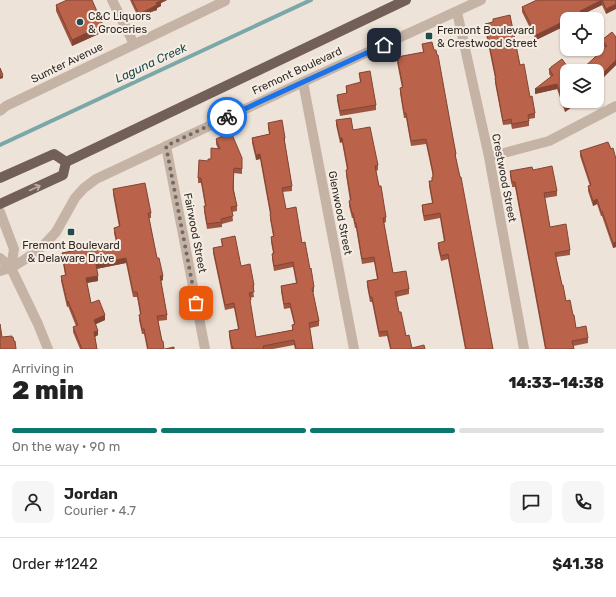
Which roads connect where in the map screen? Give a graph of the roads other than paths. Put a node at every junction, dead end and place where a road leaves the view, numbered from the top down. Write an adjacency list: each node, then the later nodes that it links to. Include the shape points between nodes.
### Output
1 (112, 0): 6 (street)
2 (406, 0): 12 (main road, Fremont Boulevard)
3 (481, 0): 5 (street, Fremont Boulevard)
4 (224, 1): 6 (street, Sumter Avenue)
5 (457, 12): 7 (street, Fremont Boulevard); 11 (street, Crestwood Street)
6 (134, 44): 9 (street, Sumter Avenue)
7 (303, 82): 10 (street, Fremont Boulevard); 21 (street, Glenwood Street)
8 (616, 106): 11 (street, via 550,141)
9 (2, 108)
10 (166, 146): 17 (street, Fremont Boulevard, via 96,179 84,188 75,198 56,232 43,246); 20 (street, Fairwood Street)
11 (489, 157): 22 (street, Crestwood Street)
12 (66, 162): 13 (main road, via 54,154); 14 (main road, one-way to 12, via 63,175)
13 (0, 178)
14 (0, 204)
15 (0, 212): 17 (street, via 14,249)
16 (0, 258): 17 (street)
17 (11, 268): 18 (street, Fremont Boulevard); 19 (street)
18 (0, 271)
19 (48, 349)
20 (204, 349)
21 (354, 349)
22 (524, 349)

